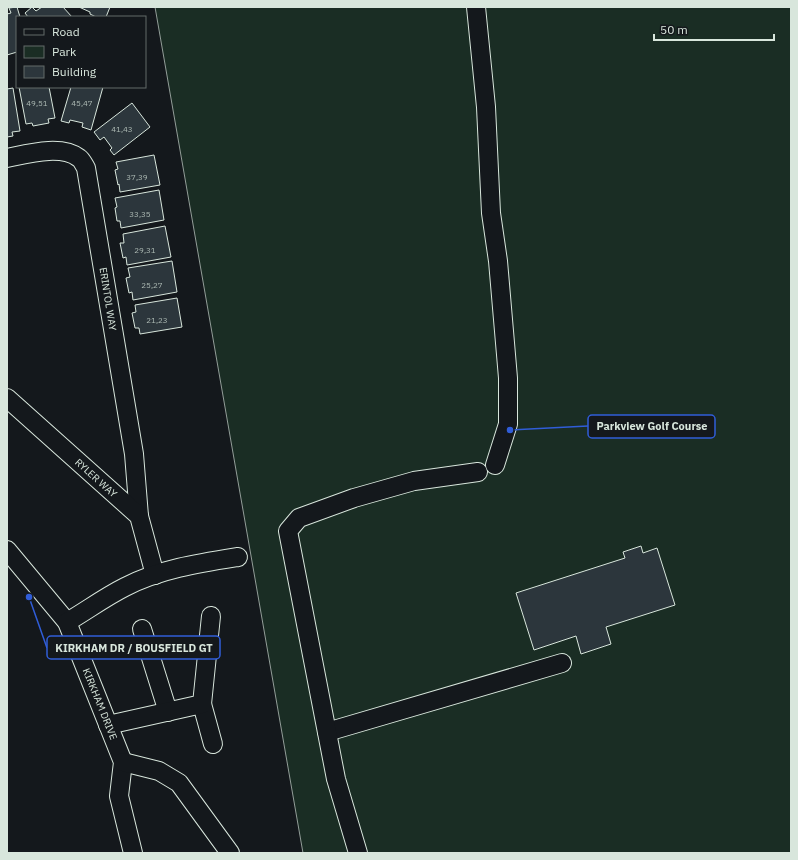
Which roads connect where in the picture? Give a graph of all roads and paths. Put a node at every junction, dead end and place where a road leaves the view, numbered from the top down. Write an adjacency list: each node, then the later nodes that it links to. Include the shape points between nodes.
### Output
1 (476, 7): 15 (street, via 486,107 491,213 498,261 508,378 508,424 486,469 414,481 354,498 299,518 288,531)
2 (7, 158): 4 (street, ERINTOL WAY, via 58,151 79,158 86,168 134,454)
3 (7, 398): 4 (street, RYLER WAY)
4 (139, 516): 7 (street)
5 (7, 550): 9 (street, KIRKHAM DRIVE)
6 (238, 557): 7 (street, via 185,566)
7 (155, 575): 9 (street, via 126,587)
8 (211, 616): 12 (street)
9 (67, 622): 14 (street, KIRKHAM DRIVE)
10 (142, 629): 13 (street)
11 (562, 663): 15 (street)
12 (202, 704): 13 (street); 16 (street)
13 (168, 712): 14 (street)
14 (108, 725): 17 (street, KIRKHAM DRIVE)
15 (327, 732): 20 (street, via 336,779)
16 (213, 744)
17 (123, 762): 18 (street, via 119,796); 19 (street, via 159,771 179,783)
18 (133, 853)
19 (230, 853)
20 (358, 853)

